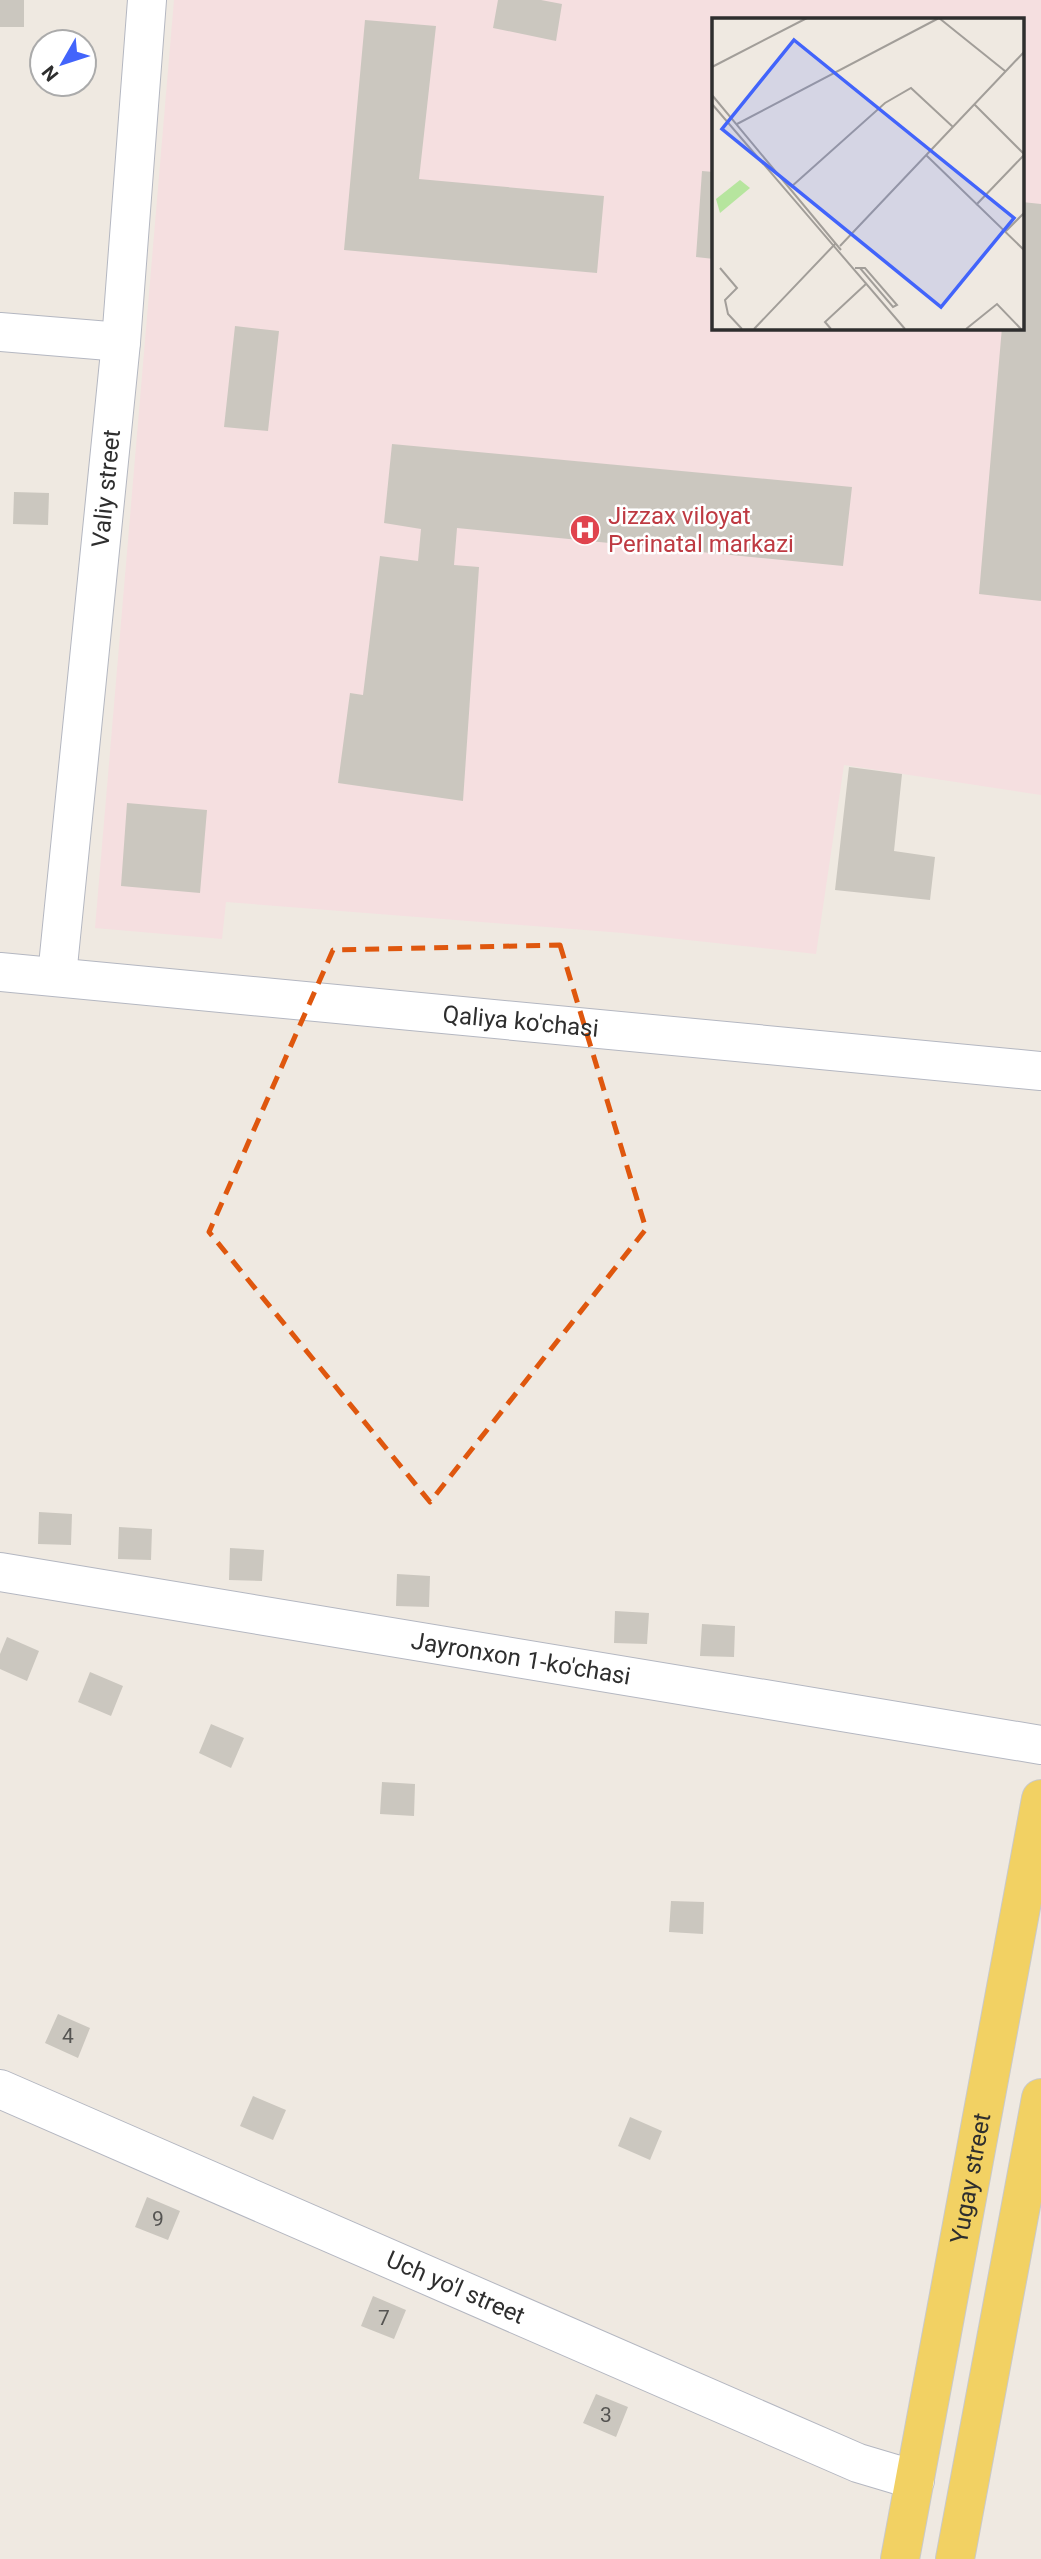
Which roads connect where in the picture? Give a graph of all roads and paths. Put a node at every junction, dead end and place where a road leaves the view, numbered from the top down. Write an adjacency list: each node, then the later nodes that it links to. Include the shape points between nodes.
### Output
1 (148, 0): 3 (street, Valiy street)
2 (0, 332): 3 (street)
3 (121, 342): 5 (street, Valiy street)
4 (0, 972): 5 (street, Qaliya ko'chasi)
5 (57, 976): 6 (street, Qaliya ko'chasi)
6 (1041, 1071)
7 (0, 1572): 8 (street, Jayronxon 1-ko'chasi)
8 (1041, 1745)
9 (1041, 1799): 12 (main road, Yugay street)
10 (0, 2089): 12 (street, Uch yo'l street, via 858,2463)
11 (1041, 2098): 14 (main road)
12 (915, 2480): 13 (main road, Yugay street)
13 (900, 2559)
14 (955, 2559)

